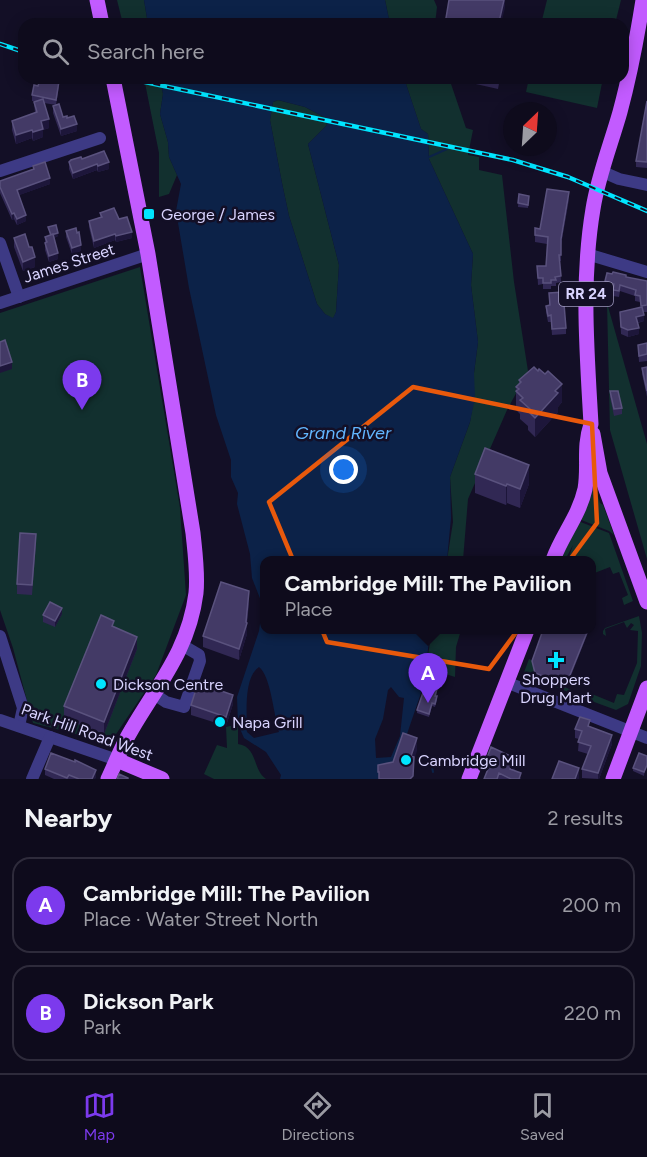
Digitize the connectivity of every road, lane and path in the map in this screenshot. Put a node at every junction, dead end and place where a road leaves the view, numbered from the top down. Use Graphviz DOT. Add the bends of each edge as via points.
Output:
graph roads {
  1 [pos="97,0"];
  2 [pos="643,0"];
  3 [pos="101,18"];
  4 [pos="629,75"];
  5 [pos="114,84"];
  6 [pos="627,84"];
  7 [pos="100,138"];
  8 [pos="0,171"];
  9 [pos="603,172"];
  10 [pos="647,185"];
  11 [pos="0,243"];
  12 [pos="148,254"];
  13 [pos="587,254"];
  14 [pos="647,272"];
  15 [pos="19,297"];
  16 [pos="0,303"];
  17 [pos="591,424"];
  18 [pos="555,556"];
  19 [pos="647,603"];
  20 [pos="524,634"];
  21 [pos="0,636"];
  22 [pos="182,645"];
  23 [pos="506,682"];
  24 [pos="647,688"];
  25 [pos="154,694"];
  26 [pos="0,720"];
  27 [pos="19,726"];
  28 [pos="631,732"];
  29 [pos="50,737"];
  30 [pos="647,738"];
  31 [pos="117,760"];
  32 [pos="32,779"];
  33 [pos="108,779"];
  34 [pos="162,779"];
  35 [pos="469,779"];
  36 [pos="613,779"];
  1 -- 3 [label="main road"];
  2 -- 4 [label="main road, RR 24"];
  5 -- 12 [label="main road"];
  6 -- 9 [label="main road, RR 24"];
  7 -- 8 [label="street"];
  9 -- 10 [label="street"];
  9 -- 13 [label="main road, RR 24" via="593,207"];
  11 -- 15 [label="street"];
  12 -- 15 [label="street, James Street"];
  12 -- 22 [label="main road" via="193,533 195,593"];
  13 -- 14 [label="street"];
  13 -- 17 [label="main road, RR 24"];
  15 -- 16 [label="street, James Street"];
  17 -- 18 [label="main road, RR 24" via="585,440 585,487 579,509"];
  17 -- 19 [label="main road, RR 24" via="600,473"];
  20 -- 23 [label="main road"];
  21 -- 27 [label="street" via="23,708"];
  22 -- 25 [label="main road"];
  22 -- 25 [label="street" via="199,655 200,661 184,707"];
  23 -- 28 [label="street"];
  23 -- 35 [label="main road"];
  24 -- 28 [label="main road"];
  25 -- 31 [label="main road"];
  26 -- 27 [label="street, Park Hill Road West"];
  27 -- 29 [label="street, Park Hill Road West"];
  28 -- 30 [label="street"];
  28 -- 36 [label="main road"];
  29 -- 31 [label="street, Park Hill Road West"];
  29 -- 32 [label="street"];
  31 -- 33 [label="main road"];
  31 -- 34 [label="main road, Park Hill Road West"];
}
